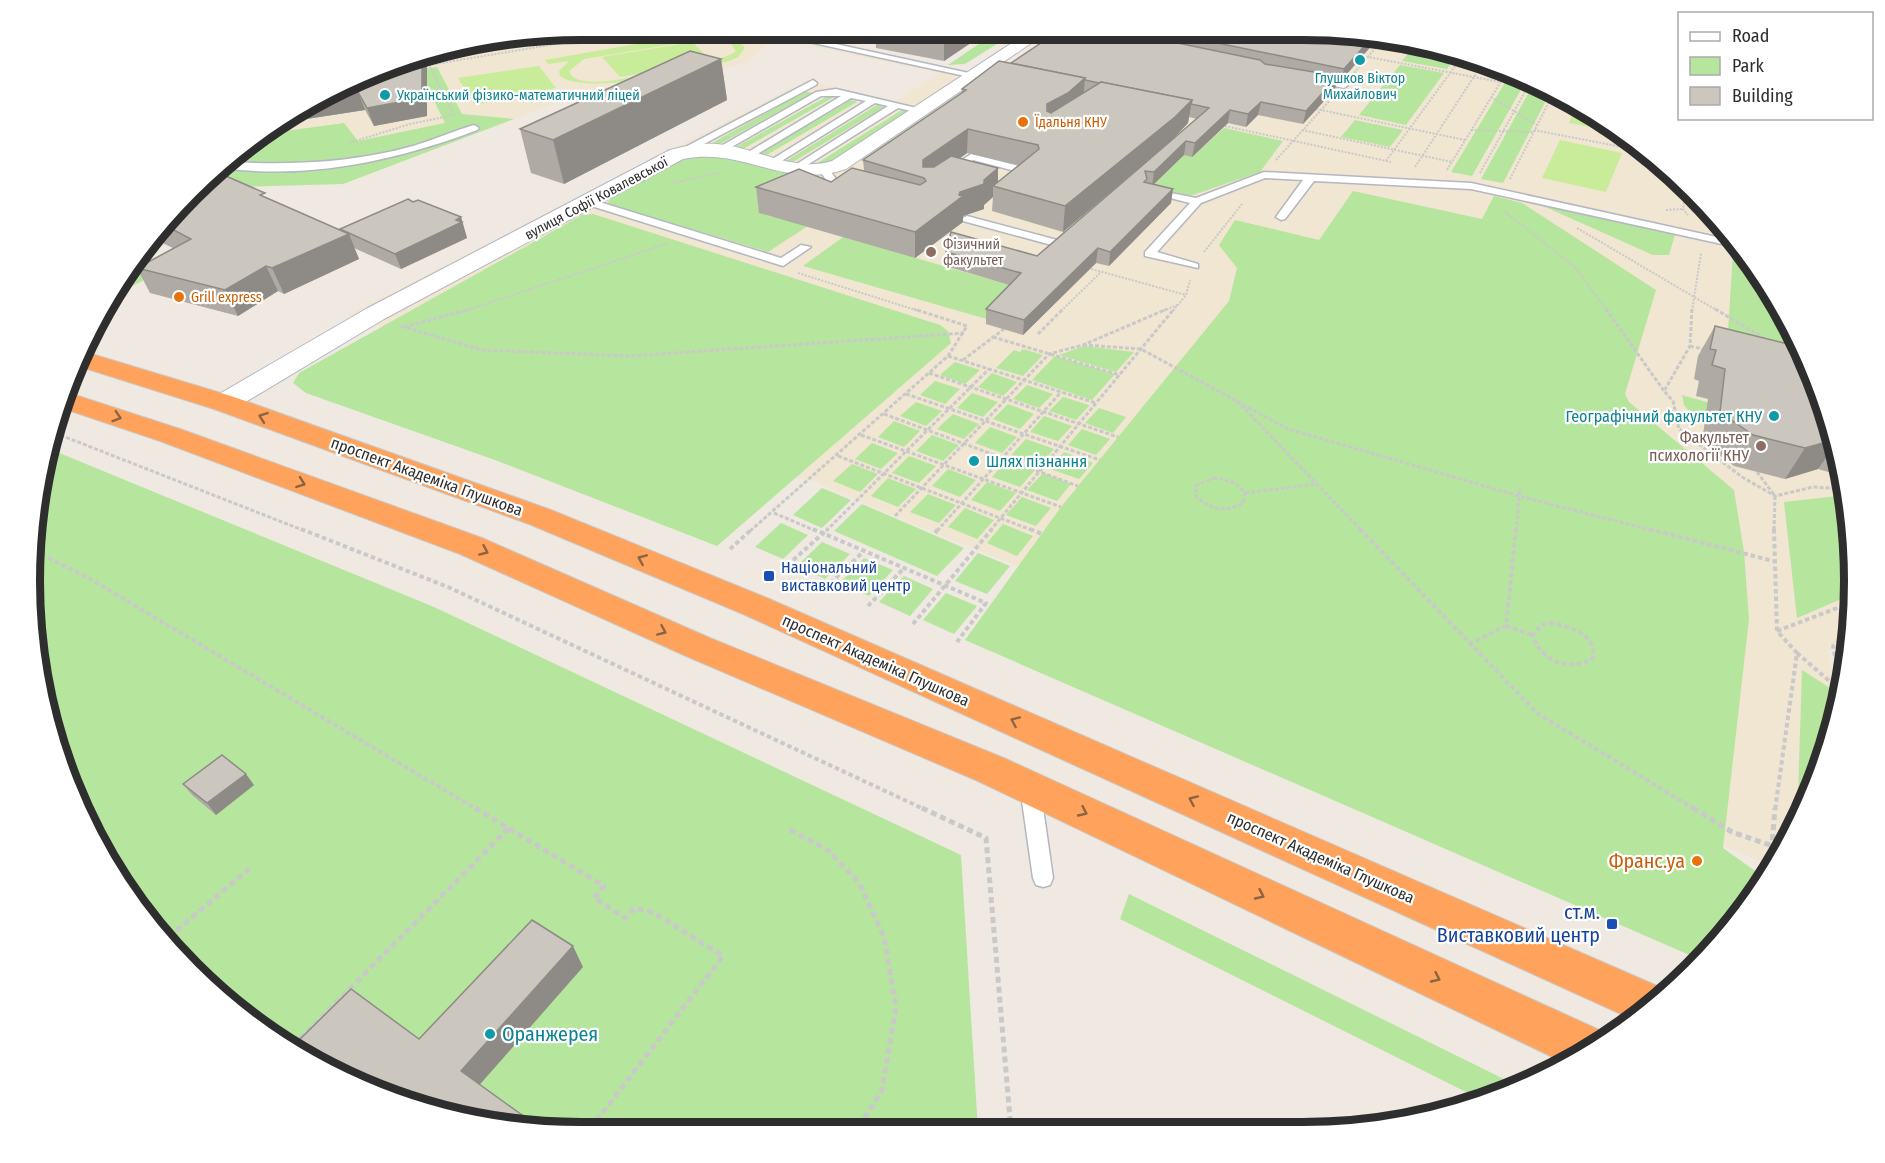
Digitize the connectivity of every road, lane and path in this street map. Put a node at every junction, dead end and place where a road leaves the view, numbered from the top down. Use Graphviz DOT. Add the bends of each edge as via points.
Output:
graph roads {
  1 [pos="580,40"];
  2 [pos="808,40"];
  3 [pos="1028,40"];
  4 [pos="1378,46"];
  5 [pos="1363,56"];
  6 [pos="1368,57"];
  7 [pos="1457,63"];
  8 [pos="1479,70"];
  9 [pos="1450,73"];
  10 [pos="981,75"];
  11 [pos="1300,76"];
  12 [pos="1474,77"];
  13 [pos="1502,79"];
  14 [pos="1500,82"];
  15 [pos="813,83"];
  16 [pos="1344,85"];
  17 [pos="1527,89"];
  18 [pos="849,95"];
  19 [pos="1491,97"];
  20 [pos="874,100"];
  21 [pos="1550,100"];
  22 [pos="896,105"];
  23 [pos="1316,109"];
  24 [pos="920,110"];
  25 [pos="1321,110"];
  26 [pos="1515,110"];
  27 [pos="454,115"];
  28 [pos="1537,125"];
  29 [pos="1225,126"];
  30 [pos="474,128"];
  31 [pos="1410,128"];
  32 [pos="1302,130"];
  33 [pos="1471,130"];
  34 [pos="1534,131"];
  35 [pos="1503,132"];
  36 [pos="1436,134"];
  37 [pos="1292,140"];
  38 [pos="1466,140"];
  39 [pos="1628,148"];
  40 [pos="719,150"];
  41 [pos="1395,150"];
  42 [pos="677,154"];
  43 [pos="1422,155"];
  44 [pos="745,157"];
  45 [pos="1386,161"];
  46 [pos="1452,162"];
  47 [pos="1632,162"];
  48 [pos="771,163"];
  49 [pos="1649,165"];
  50 [pos="236,166"];
  51 [pos="1414,168"];
  52 [pos="796,169"];
  53 [pos="825,171"];
  54 [pos="719,173"];
  55 [pos="1445,174"];
  56 [pos="1264,175"];
  57 [pos="1311,177"];
  58 [pos="939,181"];
  59 [pos="1473,183"];
  60 [pos="1017,185"];
  61 [pos="663,186"];
  62 [pos="1149,189"];
  63 [pos="867,191"];
  64 [pos="1503,193"];
  65 [pos="1685,198"];
  66 [pos="1197,201"];
  67 [pos="589,202"];
  68 [pos="1683,209"];
  69 [pos="987,210"];
  70 [pos="1281,217"];
  71 [pos="1574,226"];
  72 [pos="1076,229"];
  73 [pos="1704,237"];
  74 [pos="674,241"];
  75 [pos="1724,241"];
  76 [pos="805,247"];
  77 [pos="1194,266"];
  78 [pos="1088,268"];
  79 [pos="1101,272"];
  80 [pos="1146,277"];
  81 [pos="1140,283"];
  82 [pos="1693,296"];
  83 [pos="1178,305"];
  84 [pos="393,324"];
  85 [pos="967,326"];
  86 [pos="404,327"];
  87 [pos="1004,329"];
  88 [pos="964,333"];
  89 [pos="1038,334"];
  90 [pos="993,337"];
  91 [pos="1769,341"];
  92 [pos="1083,345"];
  93 [pos="1690,346"];
  94 [pos="1141,349"];
  95 [pos="1710,351"];
  96 [pos="1049,354"];
  97 [pos="948,356"];
  98 [pos="88,361"];
  99 [pos="963,361"];
  100 [pos="989,369"];
  101 [pos="928,373"];
  102 [pos="1120,375"];
  103 [pos="1025,381"];
  104 [pos="970,387"];
  105 [pos="1664,391"];
  106 [pos="1061,392"];
  107 [pos="906,394"];
  108 [pos="1006,399"];
  109 [pos="1234,399"];
  110 [pos="71,402"];
  111 [pos="224,403"];
  112 [pos="1096,404"];
  113 [pos="949,408"];
  114 [pos="1043,412"];
  115 [pos="884,414"];
  116 [pos="986,421"];
  117 [pos="1079,424"];
  118 [pos="927,430"];
  119 [pos="1024,434"];
  120 [pos="61,435"];
  121 [pos="861,435"];
  122 [pos="1118,437"];
  123 [pos="964,444"];
  124 [pos="1060,446"];
  125 [pos="906,451"];
  126 [pos="838,456"];
  127 [pos="1002,458"];
  128 [pos="1100,460"];
  129 [pos="944,465"];
  130 [pos="1039,471"];
  131 [pos="1757,472"];
  132 [pos="884,473"];
  133 [pos="983,479"];
  134 [pos="1316,484"];
  135 [pos="1078,486"];
  136 [pos="1520,487"];
  137 [pos="922,488"];
  138 [pos="1836,488"];
  139 [pos="1021,493"];
  140 [pos="1245,493"];
  141 [pos="1519,496"];
  142 [pos="1774,496"];
  143 [pos="961,503"];
  144 [pos="1061,507"];
  145 [pos="774,513"];
  146 [pos="895,516"];
  147 [pos="1000,518"];
  148 [pos="935,533"];
  149 [pos="823,534"];
  150 [pos="1042,534"];
  151 [pos="730,549"];
  152 [pos="863,552"];
  153 [pos="42,554"];
  154 [pos="1773,561"];
  155 [pos="903,569"];
  156 [pos="782,570"];
  157 [pos="943,586"];
  158 [pos="825,588"];
  159 [pos="868,606"];
  160 [pos="1843,606"];
  161 [pos="913,624"];
  162 [pos="1506,626"];
  163 [pos="1777,631"];
  164 [pos="1533,635"];
  165 [pos="1841,640"];
  166 [pos="957,642"];
  167 [pos="1469,644"];
  168 [pos="1797,652"];
  169 [pos="1837,668"];
  170 [pos="1834,685"];
  171 [pos="1030,787"];
  172 [pos="508,828"];
  173 [pos="790,830"];
  174 [pos="1770,844"];
  175 [pos="1770,855"];
  176 [pos="249,869"];
  177 [pos="1043,878"];
  178 [pos="172,934"];
  179 [pos="1644,1002"];
  180 [pos="297,1041"];
  181 [pos="1580,1046"];
  182 [pos="595,1123"];
  183 [pos="861,1123"];
  184 [pos="1010,1123"];
  1 -- 27 [label="path" via="429,65"];
  2 -- 10 [label="lane"];
  3 -- 10 [label="street"];
  4 -- 6 [label="path"];
  5 -- 6 [label="path"];
  6 -- 9 [label="path"];
  6 -- 16 [label="path"];
  7 -- 9 [label="path"];
  8 -- 12 [label="path"];
  9 -- 12 [label="path"];
  9 -- 31 [label="path"];
  10 -- 24 [label="street"];
  11 -- 16 [label="lane"];
  12 -- 14 [label="path"];
  12 -- 36 [label="path"];
  13 -- 14 [label="path"];
  14 -- 19 [label="path"];
  15 -- 42 [label="lane"];
  16 -- 25 [label="path"];
  17 -- 26 [label="path"];
  18 -- 20 [label="lane"];
  18 -- 40 [label="lane" via="819,94"];
  18 -- 44 [label="lane"];
  19 -- 26 [label="path"];
  19 -- 33 [label="path"];
  20 -- 22 [label="lane"];
  20 -- 48 [label="lane"];
  21 -- 28 [label="path"];
  22 -- 24 [label="lane"];
  22 -- 52 [label="lane"];
  23 -- 25 [label="path"];
  24 -- 53 [label="street"];
  25 -- 31 [label="path"];
  25 -- 32 [label="path"];
  26 -- 28 [label="path"];
  26 -- 35 [label="path"];
  28 -- 34 [label="path"];
  29 -- 37 [label="path"];
  30 -- 50 [label="lane" via="439,143 355,161 264,168"];
  31 -- 36 [label="path"];
  31 -- 41 [label="path"];
  32 -- 37 [label="path"];
  32 -- 41 [label="path"];
  33 -- 35 [label="path"];
  33 -- 38 [label="path"];
  34 -- 35 [label="path"];
  34 -- 39 [label="path"];
  34 -- 64 [label="path"];
  35 -- 59 [label="path"];
  36 -- 38 [label="path"];
  36 -- 43 [label="path"];
  37 -- 56 [label="path"];
  38 -- 46 [label="path"];
  40 -- 42 [label="street, вулиця Софії Ковалевської"];
  40 -- 44 [label="street, вулиця Софії Ковалевської"];
  41 -- 43 [label="path"];
  41 -- 45 [label="path"];
  42 -- 67 [label="street, вулиця Софії Ковалевської"];
  43 -- 46 [label="path"];
  43 -- 51 [label="path"];
  44 -- 48 [label="street, вулиця Софії Ковалевської"];
  46 -- 55 [label="path"];
  47 -- 49 [label="path"];
  48 -- 52 [label="street, вулиця Софії Ковалевської"];
  52 -- 53 [label="street, вулиця Софії Ковалевської"];
  53 -- 63 [label="lane" via="832,182"];
  54 -- 61 [label="path"];
  56 -- 57 [label="lane"];
  56 -- 66 [label="lane"];
  56 -- 77 [label="path"];
  57 -- 59 [label="lane"];
  57 -- 70 [label="lane"];
  58 -- 60 [label="lane" via="953,176 971,157 1031,172"];
  59 -- 64 [label="lane"];
  59 -- 105 [label="path" via="1576,268"];
  62 -- 66 [label="lane"];
  64 -- 73 [label="lane"];
  65 -- 68 [label="path"];
  66 -- 77 [label="lane" via="1149,254"];
  67 -- 76 [label="lane" via="783,262"];
  67 -- 111 [label="street, вулиця Софії Ковалевської" via="375,314"];
  69 -- 72 [label="lane" via="970,220 1059,244"];
  71 -- 82 [label="path"];
  73 -- 75 [label="lane"];
  73 -- 82 [label="path"];
  74 -- 86 [label="path" via="476,308"];
  78 -- 79 [label="path"];
  79 -- 81 [label="path"];
  79 -- 89 [label="path"];
  80 -- 81 [label="path"];
  81 -- 83 [label="path" via="1186,295"];
  82 -- 91 [label="path"];
  82 -- 93 [label="path"];
  83 -- 92 [label="path"];
  83 -- 94 [label="path"];
  84 -- 86 [label="path"];
  85 -- 88 [label="path"];
  86 -- 88 [label="path" via="482,350 631,356"];
  87 -- 90 [label="path"];
  88 -- 97 [label="path"];
  90 -- 96 [label="path"];
  90 -- 99 [label="path"];
  92 -- 94 [label="path"];
  92 -- 96 [label="path"];
  93 -- 95 [label="path"];
  93 -- 105 [label="path"];
  94 -- 102 [label="path"];
  94 -- 109 [label="path"];
  96 -- 102 [label="path"];
  96 -- 103 [label="path"];
  97 -- 99 [label="path"];
  97 -- 101 [label="path"];
  98 -- 111 [label="highway, проспект Академіка Глушкова"];
  99 -- 100 [label="path"];
  100 -- 103 [label="path"];
  100 -- 104 [label="path"];
  101 -- 104 [label="path"];
  101 -- 107 [label="path"];
  102 -- 112 [label="path"];
  103 -- 106 [label="path"];
  103 -- 108 [label="path"];
  104 -- 108 [label="path"];
  104 -- 113 [label="path"];
  105 -- 142 [label="path" via="1673,401 1679,429"];
  106 -- 112 [label="path"];
  106 -- 114 [label="path"];
  107 -- 113 [label="path"];
  107 -- 115 [label="path"];
  108 -- 114 [label="path"];
  108 -- 116 [label="path"];
  109 -- 134 [label="path"];
  109 -- 141 [label="path" via="1288,429"];
  110 -- 171 [label="highway, one-way" via="471,546"];
  179 -- 111 [label="highway, проспект Академіка Глушкова, one-way" via="755,606 540,517"];
  112 -- 117 [label="path"];
  113 -- 116 [label="path"];
  113 -- 118 [label="path"];
  114 -- 117 [label="path"];
  114 -- 119 [label="path"];
  115 -- 118 [label="path"];
  115 -- 121 [label="path"];
  116 -- 119 [label="path"];
  116 -- 123 [label="path"];
  117 -- 122 [label="path"];
  117 -- 124 [label="path"];
  118 -- 123 [label="path"];
  118 -- 125 [label="path"];
  119 -- 124 [label="path"];
  119 -- 127 [label="path"];
  120 -- 184 [label="path" via="448,587 986,838"];
  121 -- 125 [label="path"];
  121 -- 126 [label="path"];
  123 -- 127 [label="path"];
  123 -- 129 [label="path"];
  124 -- 128 [label="path"];
  124 -- 130 [label="path"];
  125 -- 129 [label="path"];
  125 -- 132 [label="path"];
  126 -- 132 [label="path"];
  126 -- 145 [label="path"];
  127 -- 130 [label="path"];
  127 -- 133 [label="path"];
  129 -- 133 [label="path"];
  129 -- 137 [label="path"];
  130 -- 135 [label="path"];
  130 -- 139 [label="path"];
  131 -- 142 [label="path"];
  132 -- 137 [label="path"];
  132 -- 149 [label="path"];
  133 -- 139 [label="path"];
  133 -- 143 [label="path"];
  134 -- 140 [label="path"];
  134 -- 167 [label="path"];
  136 -- 141 [label="path"];
  137 -- 143 [label="path"];
  137 -- 146 [label="path"];
  138 -- 142 [label="path" via="1814,487"];
  139 -- 144 [label="path"];
  139 -- 147 [label="path"];
  140 -- 140 [label="path" via="1243,503 1222,510 1206,505 1195,491 1200,482 1220,478 1236,483"];
  141 -- 154 [label="path"];
  141 -- 162 [label="path"];
  142 -- 154 [label="path"];
  143 -- 147 [label="path"];
  143 -- 148 [label="path"];
  145 -- 149 [label="path"];
  145 -- 151 [label="path"];
  147 -- 150 [label="path"];
  147 -- 157 [label="path"];
  149 -- 152 [label="path"];
  149 -- 156 [label="path"];
  152 -- 155 [label="path"];
  152 -- 158 [label="path"];
  153 -- 172 [label="path" via="92,580"];
  154 -- 163 [label="path"];
  155 -- 157 [label="path"];
  155 -- 159 [label="path"];
  157 -- 161 [label="path"];
  157 -- 166 [label="path" via="986,603"];
  160 -- 163 [label="path"];
  162 -- 164 [label="path"];
  162 -- 167 [label="path"];
  163 -- 168 [label="path"];
  164 -- 164 [label="path" via="1541,625 1550,623 1570,627 1587,638 1593,658 1581,665 1552,660 1537,648"];
  165 -- 169 [label="path" via="1833,646"];
  167 -- 174 [label="path" via="1537,713 1732,832"];
  168 -- 170 [label="path"];
  168 -- 174 [label="path"];
  171 -- 177 [label="lane"];
  171 -- 181 [label="highway, one-way"];
  172 -- 180 [label="path"];
  172 -- 182 [label="path" via="604,886 594,898 607,908 625,918 635,908 654,913 723,956"];
  173 -- 183 [label="path" via="828,850 859,883 884,937 896,1007 882,1090"];
  174 -- 175 [label="path"];
  176 -- 178 [label="path"];
}
